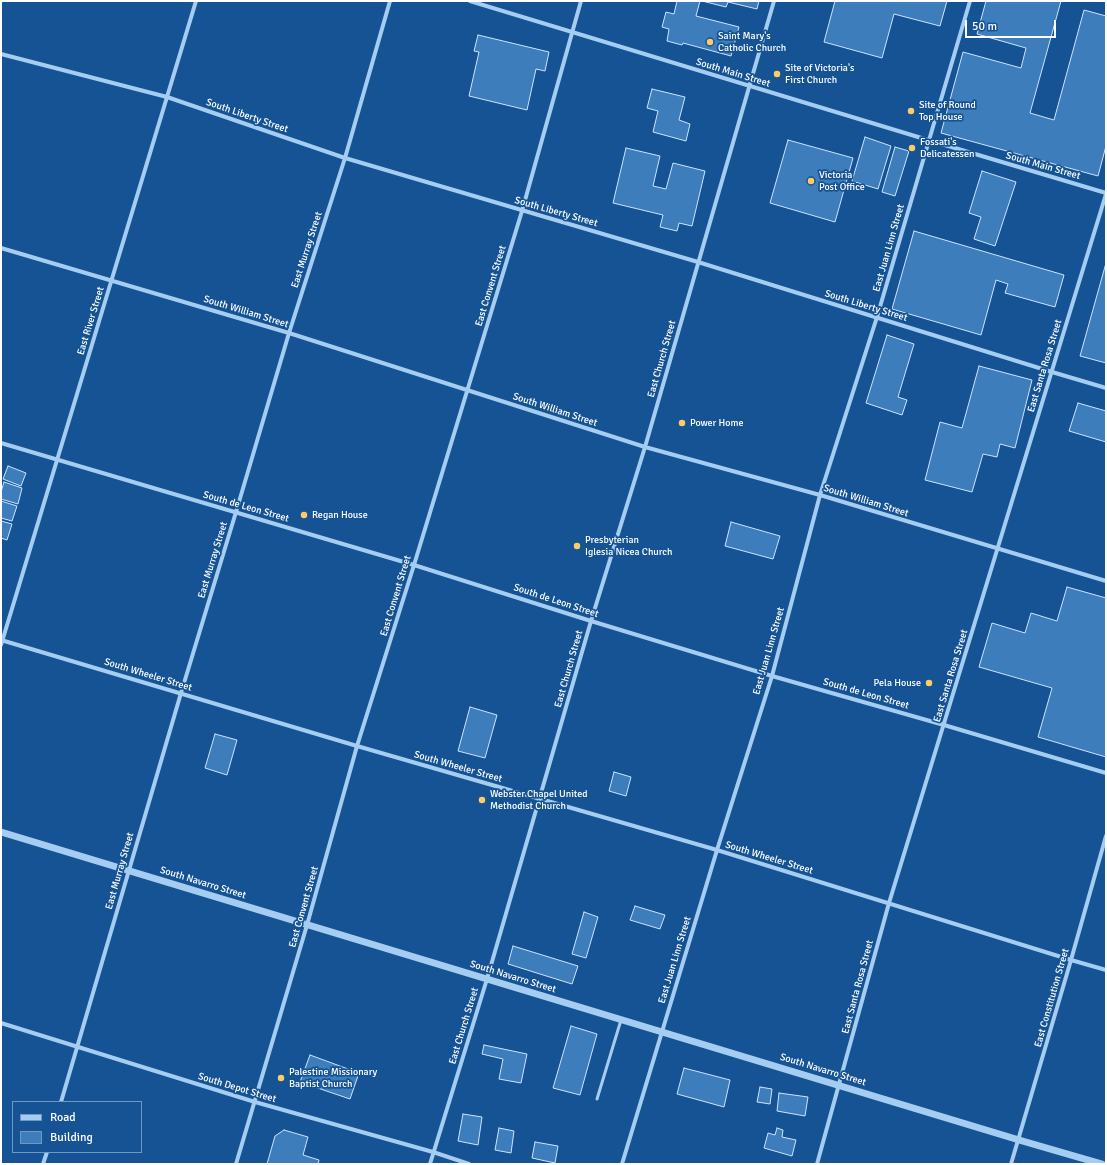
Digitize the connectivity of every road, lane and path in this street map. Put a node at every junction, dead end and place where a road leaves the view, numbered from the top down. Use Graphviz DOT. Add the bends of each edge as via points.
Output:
graph roads {
  1 [pos="196,1"];
  2 [pos="390,1"];
  3 [pos="470,1"];
  4 [pos="581,1"];
  5 [pos="774,1"];
  6 [pos="970,1"];
  7 [pos="572,33"];
  8 [pos="1,54"];
  9 [pos="750,86"];
  10 [pos="167,97"];
  11 [pos="928,140"];
  12 [pos="345,158"];
  13 [pos="1106,194"];
  14 [pos="522,211"];
  15 [pos="1,248"];
  16 [pos="698,262"];
  17 [pos="112,281"];
  18 [pos="877,317"];
  19 [pos="289,333"];
  20 [pos="1052,372"];
  21 [pos="1106,388"];
  22 [pos="467,390"];
  23 [pos="1,443"];
  24 [pos="645,447"];
  25 [pos="57,459"];
  26 [pos="820,495"];
  27 [pos="236,512"];
  28 [pos="998,549"];
  29 [pos="414,565"];
  30 [pos="1106,580"];
  31 [pos="591,621"];
  32 [pos="2,640"];
  33 [pos="1,645"];
  34 [pos="772,676"];
  35 [pos="180,693"];
  36 [pos="944,725"];
  37 [pos="357,746"];
  38 [pos="1106,773"];
  39 [pos="540,799"];
  40 [pos="1,832"];
  41 [pos="1106,836"];
  42 [pos="717,850"];
  43 [pos="128,871"];
  44 [pos="889,903"];
  45 [pos="307,925"];
  46 [pos="1071,960"];
  47 [pos="1106,970"];
  48 [pos="487,979"];
  49 [pos="621,1020"];
  50 [pos="1,1023"];
  51 [pos="662,1032"];
  52 [pos="77,1046"];
  53 [pos="839,1086"];
  54 [pos="597,1099"];
  55 [pos="61,1101"];
  56 [pos="255,1102"];
  57 [pos="1019,1140"];
  58 [pos="433,1152"];
  59 [pos="47,1153"];
  60 [pos="44,1164"];
  61 [pos="236,1164"];
  62 [pos="430,1164"];
  63 [pos="469,1164"];
  64 [pos="622,1164"];
  65 [pos="817,1164"];
  66 [pos="1011,1164"];
  67 [pos="1102,1164"];
  1 -- 10 [label="street, East River Street"];
  2 -- 12 [label="street, East Murray Street"];
  3 -- 7 [label="street, South Main Street"];
  4 -- 7 [label="street, East Convent Street"];
  5 -- 9 [label="street, East Church Street"];
  6 -- 11 [label="street, East Juan Linn Street"];
  7 -- 9 [label="street, South Main Street"];
  7 -- 14 [label="street, East Convent Street"];
  8 -- 10 [label="street, South Liberty Street"];
  9 -- 11 [label="street, South Main Street"];
  9 -- 16 [label="street, East Church Street"];
  10 -- 12 [label="street, South Liberty Street"];
  10 -- 17 [label="street, East River Street"];
  11 -- 13 [label="street, South Main Street"];
  11 -- 18 [label="street, East Juan Linn Street"];
  12 -- 14 [label="street, South Liberty Street"];
  12 -- 19 [label="street, East Murray Street"];
  13 -- 20 [label="street, East Santa Rosa Street"];
  14 -- 16 [label="street, South Liberty Street"];
  14 -- 22 [label="street, East Convent Street"];
  15 -- 17 [label="street, South William Street"];
  16 -- 18 [label="street, South Liberty Street"];
  16 -- 24 [label="street, East Church Street"];
  17 -- 19 [label="street, South William Street"];
  17 -- 25 [label="street, East River Street"];
  18 -- 20 [label="street, South Liberty Street"];
  18 -- 26 [label="street, East Juan Linn Street"];
  19 -- 22 [label="street, South William Street"];
  19 -- 27 [label="street, East Murray Street"];
  20 -- 21 [label="street, South Liberty Street"];
  20 -- 28 [label="street, East Santa Rosa Street"];
  22 -- 24 [label="street, South William Street"];
  22 -- 29 [label="street, East Convent Street"];
  23 -- 25 [label="street, South de Leon Street"];
  24 -- 26 [label="street, South William Street"];
  24 -- 31 [label="street, East Church Street"];
  25 -- 27 [label="street, South de Leon Street"];
  25 -- 32 [label="street, East River Street"];
  26 -- 28 [label="street, South William Street"];
  26 -- 34 [label="street, East Juan Linn Street"];
  27 -- 29 [label="street, South de Leon Street"];
  27 -- 35 [label="street, East Murray Street"];
  28 -- 30 [label="street, South William Street"];
  28 -- 36 [label="street, East Santa Rosa Street"];
  29 -- 31 [label="street, South de Leon Street"];
  29 -- 37 [label="street, East Convent Street"];
  31 -- 34 [label="street, South de Leon Street"];
  31 -- 39 [label="street, East Church Street"];
  32 -- 33 [label="street, East River Street"];
  32 -- 35 [label="street, South Wheeler Street"];
  34 -- 36 [label="street, South de Leon Street"];
  34 -- 42 [label="street, East Juan Linn Street"];
  35 -- 37 [label="street, South Wheeler Street"];
  35 -- 43 [label="street, East Murray Street"];
  36 -- 38 [label="street, South de Leon Street"];
  36 -- 44 [label="street, East Santa Rosa Street"];
  37 -- 39 [label="street, South Wheeler Street"];
  37 -- 45 [label="street, East Convent Street"];
  39 -- 42 [label="street, South Wheeler Street"];
  39 -- 48 [label="street, East Church Street"];
  40 -- 43 [label="street, South Navarro Street"];
  41 -- 46 [label="street, East Constitution Street"];
  42 -- 44 [label="street, South Wheeler Street"];
  42 -- 51 [label="street, East Juan Linn Street"];
  43 -- 45 [label="street, South Navarro Street"];
  43 -- 52 [label="street, East Murray Street"];
  44 -- 46 [label="street, South Wheeler Street"];
  44 -- 53 [label="street, East Santa Rosa Street"];
  45 -- 48 [label="street, South Navarro Street"];
  45 -- 56 [label="street, East Convent Street"];
  46 -- 47 [label="street, South Wheeler Street"];
  46 -- 57 [label="street, East Constitution Street"];
  48 -- 49 [label="street, South Navarro Street"];
  48 -- 58 [label="street, East Church Street"];
  49 -- 51 [label="street, South Navarro Street"];
  49 -- 54 [label="lane"];
  50 -- 52 [label="street, South Depot Street"];
  51 -- 53 [label="street, South Navarro Street"];
  51 -- 64 [label="street, East Juan Linn Street"];
  52 -- 55 [label="street, East Murray Street"];
  52 -- 56 [label="street, South Depot Street"];
  53 -- 57 [label="street, South Navarro Street"];
  53 -- 65 [label="street, East Santa Rosa Street"];
  56 -- 58 [label="street, South Depot Street"];
  56 -- 61 [label="street, East Convent Street"];
  57 -- 66 [label="street, East Constitution Street"];
  57 -- 67 [label="street, South Navarro Street"];
  58 -- 62 [label="street, East Church Street"];
  58 -- 63 [label="street, South Depot Street"];
  59 -- 60 [label="street"];
}
